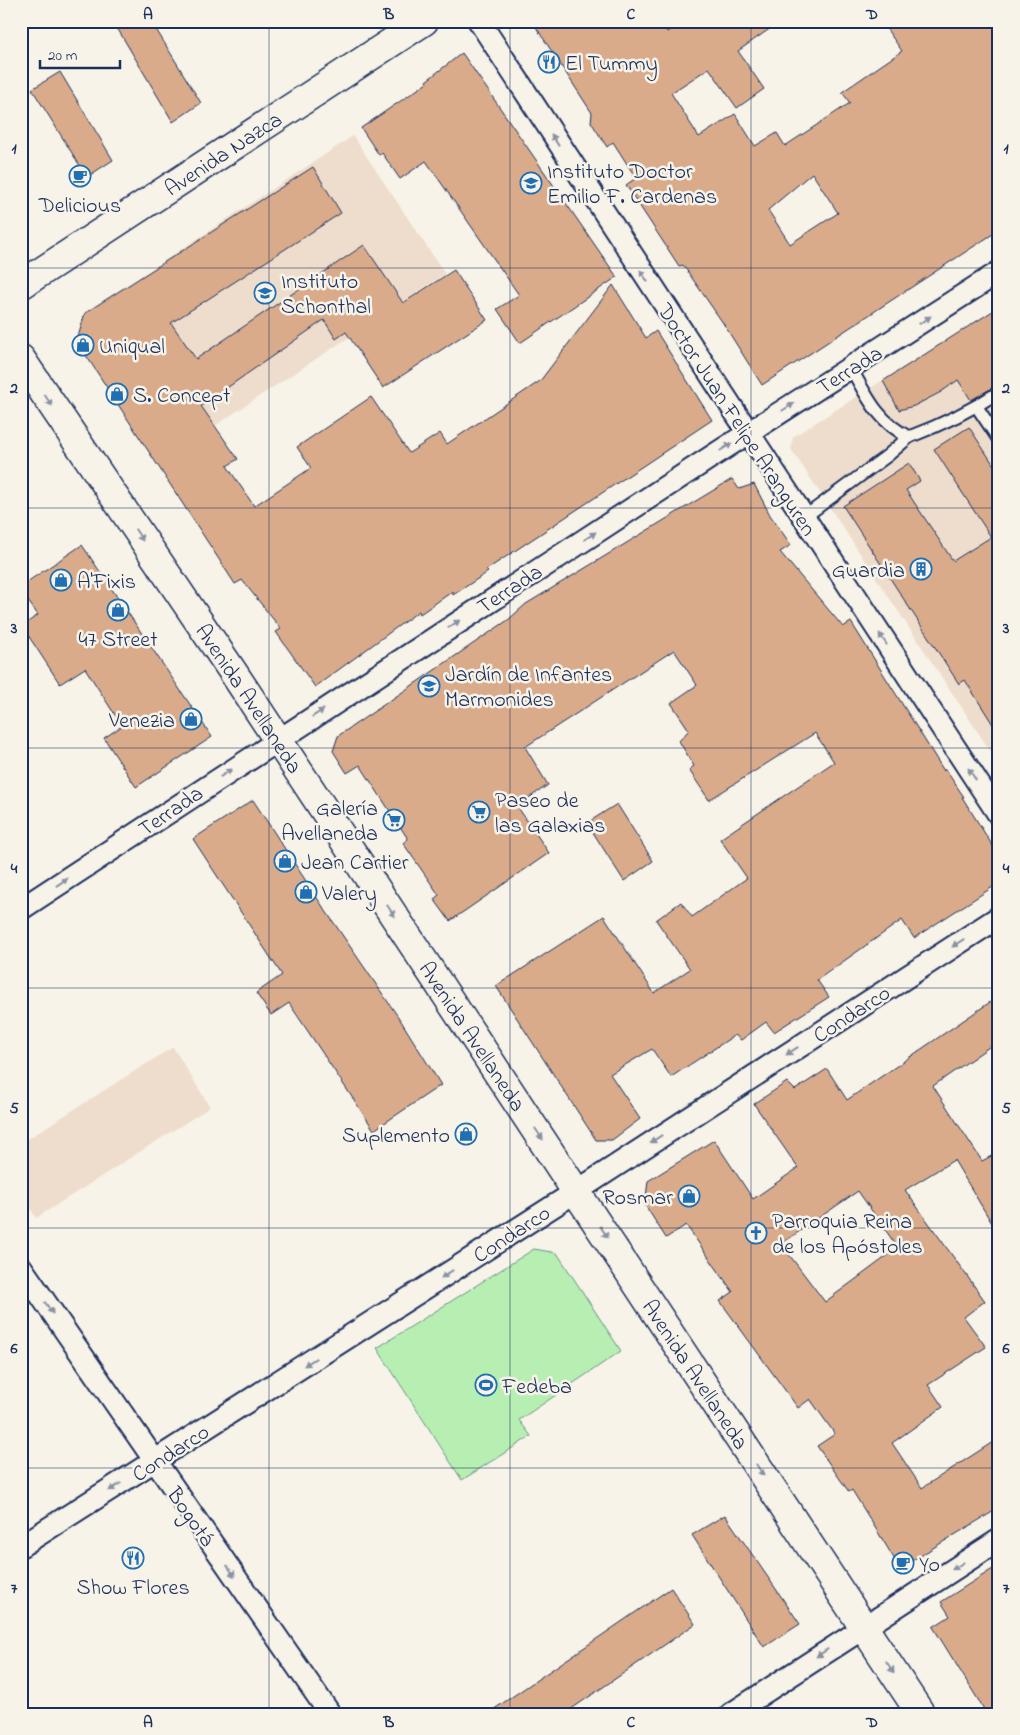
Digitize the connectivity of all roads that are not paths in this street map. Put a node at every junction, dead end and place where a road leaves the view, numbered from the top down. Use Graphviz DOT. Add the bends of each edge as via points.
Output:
graph roads {
  1 [pos="424,21"];
  2 [pos="479,21"];
  3 [pos="999,272"];
  4 [pos="21,285"];
  5 [pos="21,359"];
  6 [pos="851,368"];
  7 [pos="999,392"];
  8 [pos="977,407"];
  9 [pos="747,434"];
  10 [pos="909,437"];
  11 [pos="999,440"];
  12 [pos="803,518"];
  13 [pos="277,740"];
  14 [pos="999,815"];
  15 [pos="21,909"];
  16 [pos="999,917"];
  17 [pos="577,1191"];
  18 [pos="21,1267"];
  19 [pos="154,1462"];
  20 [pos="999,1540"];
  21 [pos="21,1546"];
  22 [pos="863,1626"];
  23 [pos="330,1714"];
  24 [pos="731,1714"];
  25 [pos="921,1714"];
  1 -- 4 [label="main road, Avenida Nazca"];
  9 -- 2 [label="street, Doctor Juan Felipe Aranguren, one-way"];
  6 -- 3 [label="street, Terrada, one-way"];
  5 -- 13 [label="main road, Avenida Avellaneda, one-way"];
  9 -- 6 [label="street, Terrada, one-way"];
  6 -- 10 [label="lane" via="866,396 886,422 892,429"];
  7 -- 8 [label="lane"];
  8 -- 10 [label="lane"];
  8 -- 11 [label="lane"];
  9 -- 12 [label="street, Doctor Juan Felipe Aranguren"];
  13 -- 9 [label="street, Terrada, one-way"];
  10 -- 12 [label="lane"];
  14 -- 12 [label="street, Doctor Juan Felipe Aranguren, one-way"];
  15 -- 13 [label="street, Terrada, one-way"];
  13 -- 17 [label="main road, Avenida Avellaneda, one-way"];
  16 -- 17 [label="street, Condarco, one-way"];
  17 -- 19 [label="street, Condarco, one-way"];
  17 -- 22 [label="main road, Avenida Avellaneda, one-way"];
  18 -- 19 [label="street, Bogotá, one-way"];
  19 -- 21 [label="street, Condarco, one-way"];
  19 -- 23 [label="street, Bogotá, one-way"];
  20 -- 22 [label="street, one-way"];
  22 -- 24 [label="street, one-way"];
  22 -- 25 [label="main road, Avenida Avellaneda, one-way"];
}
